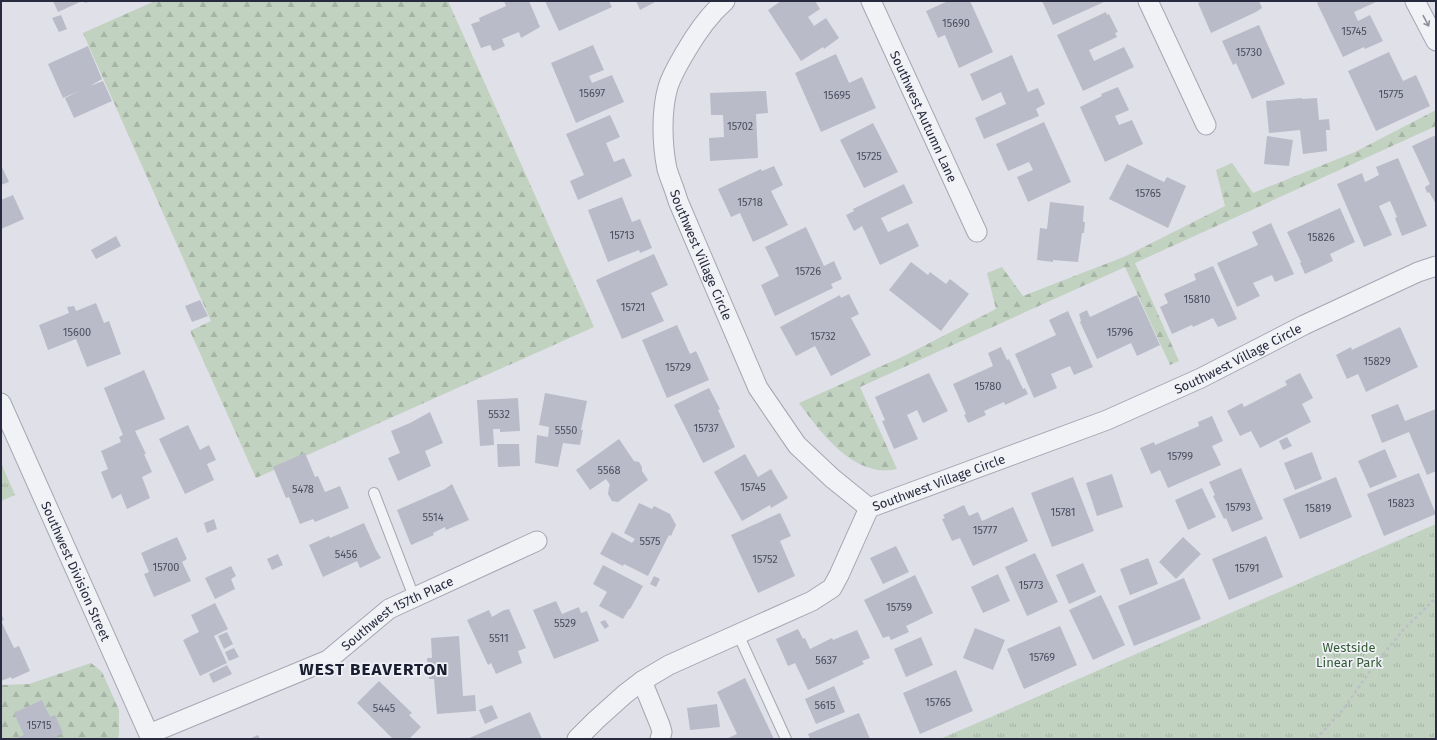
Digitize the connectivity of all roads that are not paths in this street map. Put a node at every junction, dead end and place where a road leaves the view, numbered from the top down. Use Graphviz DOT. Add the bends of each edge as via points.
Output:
graph roads {
  1 [pos="725,1"];
  2 [pos="871,1"];
  3 [pos="1148,1"];
  4 [pos="1415,1"];
  5 [pos="1436,41"];
  6 [pos="1206,126"];
  7 [pos="977,232"];
  8 [pos="1436,266"];
  9 [pos="1,403"];
  10 [pos="374,493"];
  11 [pos="868,508"];
  12 [pos="537,541"];
  13 [pos="414,598"];
  14 [pos="738,634"];
  15 [pos="642,681"];
  16 [pos="150,736"];
  17 [pos="580,739"];
  18 [pos="660,739"];
  19 [pos="786,739"];
  1 -- 11 [label="street, Southwest Village Circle" via="696,33 668,88 663,136 668,170 678,201 758,388 797,445"];
  2 -- 7 [label="street, Southwest Autumn Lane"];
  3 -- 6 [label="street"];
  4 -- 5 [label="street, one-way"];
  8 -- 11 [label="street, Southwest Village Circle" via="1304,325 1202,378 1107,420"];
  9 -- 16 [label="street, Southwest Division Street"];
  10 -- 13 [label="lane"];
  11 -- 14 [label="street" via="832,588 812,601"];
  12 -- 13 [label="street, Southwest 157th Place"];
  13 -- 16 [label="street, Southwest 157th Place" via="389,609 328,660"];
  14 -- 15 [label="street" via="668,665"];
  14 -- 19 [label="lane"];
  15 -- 17 [label="street" via="612,706"];
  15 -- 18 [label="street" via="660,725"];
}
